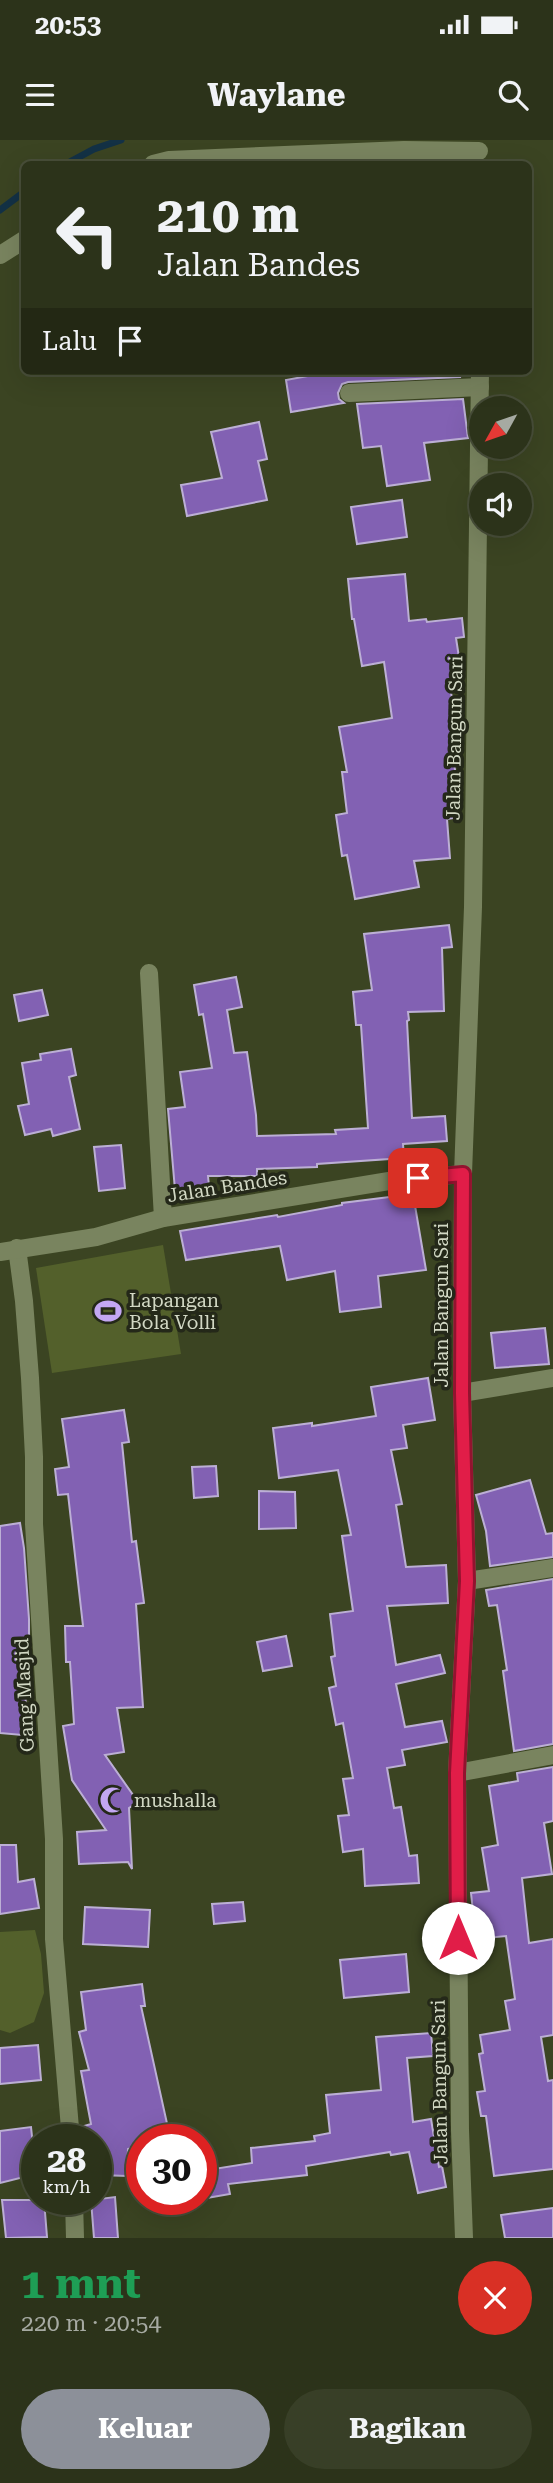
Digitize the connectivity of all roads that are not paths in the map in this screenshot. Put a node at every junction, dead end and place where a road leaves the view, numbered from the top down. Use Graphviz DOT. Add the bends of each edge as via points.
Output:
graph roads {
  1 [pos="480,152"];
  2 [pos="165,161"];
  3 [pos="21,242"];
  4 [pos="0,255"];
  5 [pos="480,379"];
  6 [pos="349,393"];
  7 [pos="149,973"];
  8 [pos="463,1174"];
  9 [pos="163,1218"];
  10 [pos="9,1250"];
  11 [pos="553,1377"];
  12 [pos="462,1393"];
  13 [pos="553,1568"];
  14 [pos="467,1581"];
  15 [pos="553,1755"];
  16 [pos="457,1773"];
  17 [pos="70,2124"];
  18 [pos="74,2215"];
  19 [pos="75,2238"];
  20 [pos="464,2238"];
  1 -- 2 [label="street" via="404,150"];
  3 -- 4 [label="street"];
  5 -- 6 [label="street"];
  5 -- 8 [label="street, Jalan Bangun Sari" via="473,907"];
  7 -- 9 [label="street"];
  8 -- 9 [label="street, Jalan Bandes" via="395,1180"];
  8 -- 12 [label="street, Jalan Bangun Sari"];
  9 -- 10 [label="street, Jalan Bandes" via="96,1237"];
  10 -- 17 [label="street, Gang Masjid" via="24,1301 54,1839 54,1939"];
  11 -- 12 [label="street"];
  12 -- 14 [label="street, Jalan Bangun Sari"];
  13 -- 14 [label="street"];
  14 -- 16 [label="street, Jalan Bangun Sari"];
  15 -- 16 [label="street"];
  16 -- 20 [label="street, Jalan Bangun Sari"];
  18 -- 19 [label="street"];
}
